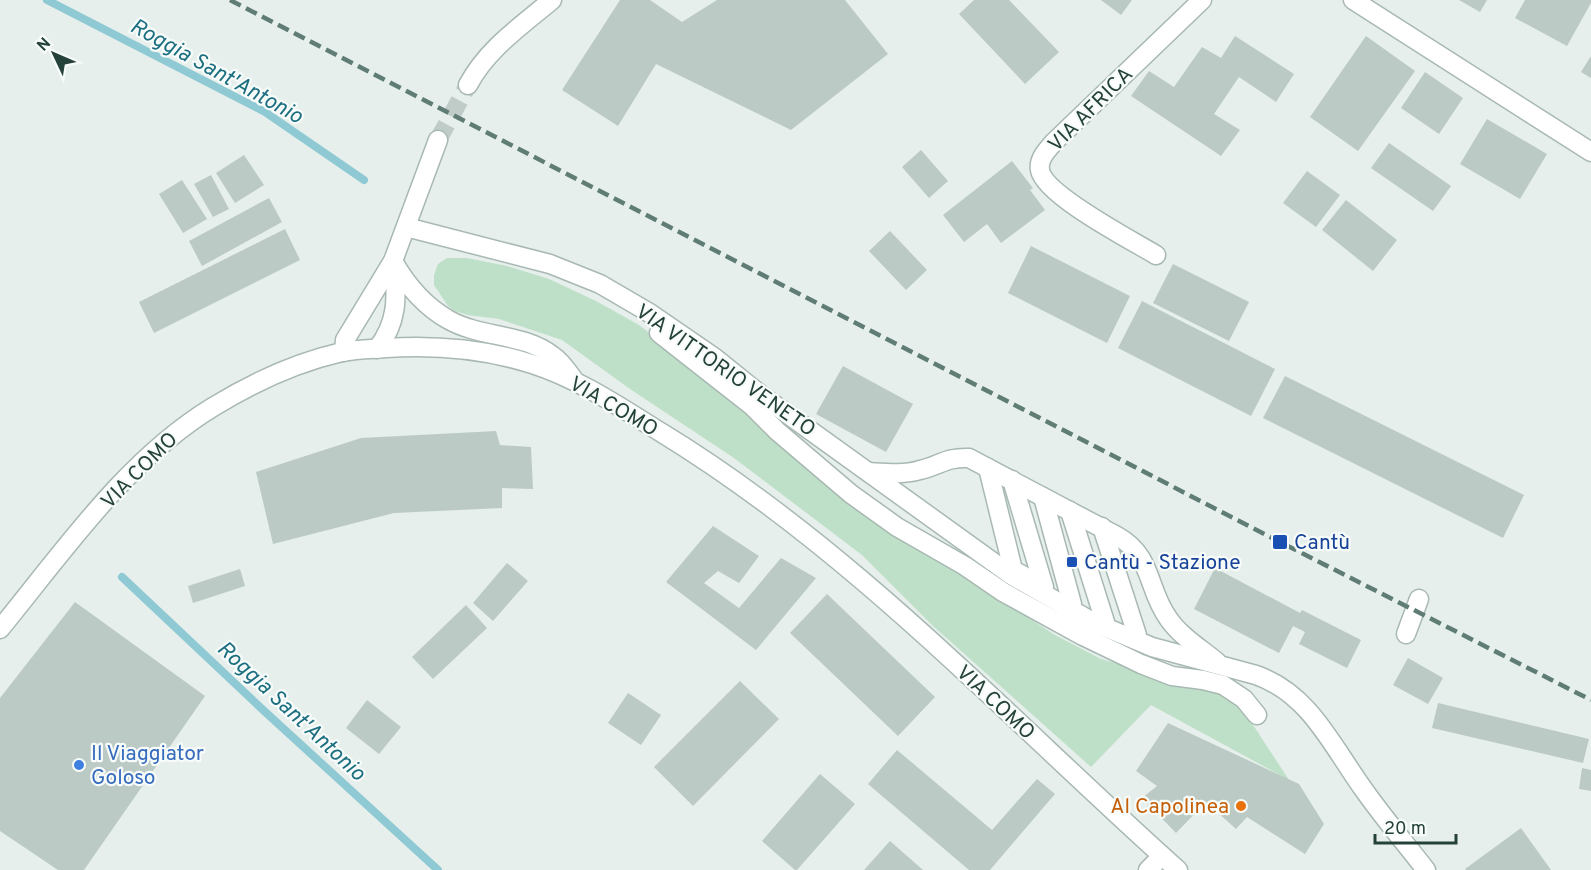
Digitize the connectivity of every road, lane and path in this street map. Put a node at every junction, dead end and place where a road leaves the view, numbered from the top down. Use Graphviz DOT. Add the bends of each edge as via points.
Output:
graph roads {
  1 [pos="552,0"];
  2 [pos="1202,0"];
  3 [pos="1353,0"];
  4 [pos="468,86"];
  5 [pos="438,140"];
  6 [pos="1591,152"];
  7 [pos="403,233"];
  8 [pos="1156,255"];
  9 [pos="393,261"];
  10 [pos="377,349"];
  11 [pos="344,352"];
  12 [pos="575,382"];
  13 [pos="988,468"];
  14 [pos="869,471"];
  15 [pos="1012,480"];
  16 [pos="1043,497"];
  17 [pos="1070,511"];
  18 [pos="1102,527"];
  19 [pos="1044,587"];
  20 [pos="1419,599"];
  21 [pos="1072,604"];
  22 [pos="1106,622"];
  23 [pos="0,629"];
  24 [pos="1406,634"];
  25 [pos="1137,635"];
  26 [pos="1221,666"];
  27 [pos="1257,715"];
  28 [pos="1162,856"];
  29 [pos="1148,870"];
  30 [pos="1178,870"];
  31 [pos="1426,870"];
  1 -- 4 [label="street" via="494,48 478,66"];
  2 -- 8 [label="street, VIA AFRICA" via="1040,160 1044,181 1063,198"];
  3 -- 6 [label="street"];
  5 -- 7 [label="street"];
  7 -- 9 [label="street"];
  7 -- 14 [label="street, VIA VITTORIO VENETO" via="550,264 600,284 716,357 761,395"];
  7 -- 27 [label="street" via="460,253 506,261 569,281 610,302 708,371 851,494 897,527 1083,636 1172,676 1223,685 1244,699"];
  9 -- 10 [label="street" via="394,316"];
  9 -- 11 [label="street" via="345,340"];
  9 -- 12 [label="street" via="411,290 451,321 539,347 562,364"];
  10 -- 11 [label="street, VIA COMO"];
  10 -- 12 [label="street, VIA COMO" via="483,352 532,364"];
  11 -- 23 [label="street, VIA COMO" via="251,387 182,428 120,486"];
  12 -- 28 [label="street, VIA COMO" via="729,475 851,569"];
  13 -- 14 [label="street, VIA VITTORIO VENETO" via="969,458 954,457 917,471"];
  13 -- 15 [label="street, VIA VITTORIO VENETO"];
  13 -- 19 [label="street" via="1013,570"];
  14 -- 26 [label="street, VIA VITTORIO VENETO" via="1011,575 1093,622 1152,646"];
  15 -- 16 [label="street, VIA VITTORIO VENETO"];
  15 -- 19 [label="street"];
  16 -- 17 [label="street, VIA VITTORIO VENETO"];
  16 -- 21 [label="street"];
  17 -- 18 [label="street, VIA VITTORIO VENETO"];
  17 -- 22 [label="street"];
  18 -- 25 [label="street"];
  18 -- 26 [label="street, VIA VITTORIO VENETO" via="1136,550 1166,616"];
  19 -- 21 [label="street"];
  20 -- 24 [label="street"];
  21 -- 22 [label="street"];
  22 -- 25 [label="street"];
  25 -- 26 [label="street"];
  26 -- 31 [label="street, VIA VITTORIO VENETO" via="1267,679 1291,693 1338,748 1363,789"];
  28 -- 29 [label="street"];
  28 -- 30 [label="street, VIA COMO"];
}
